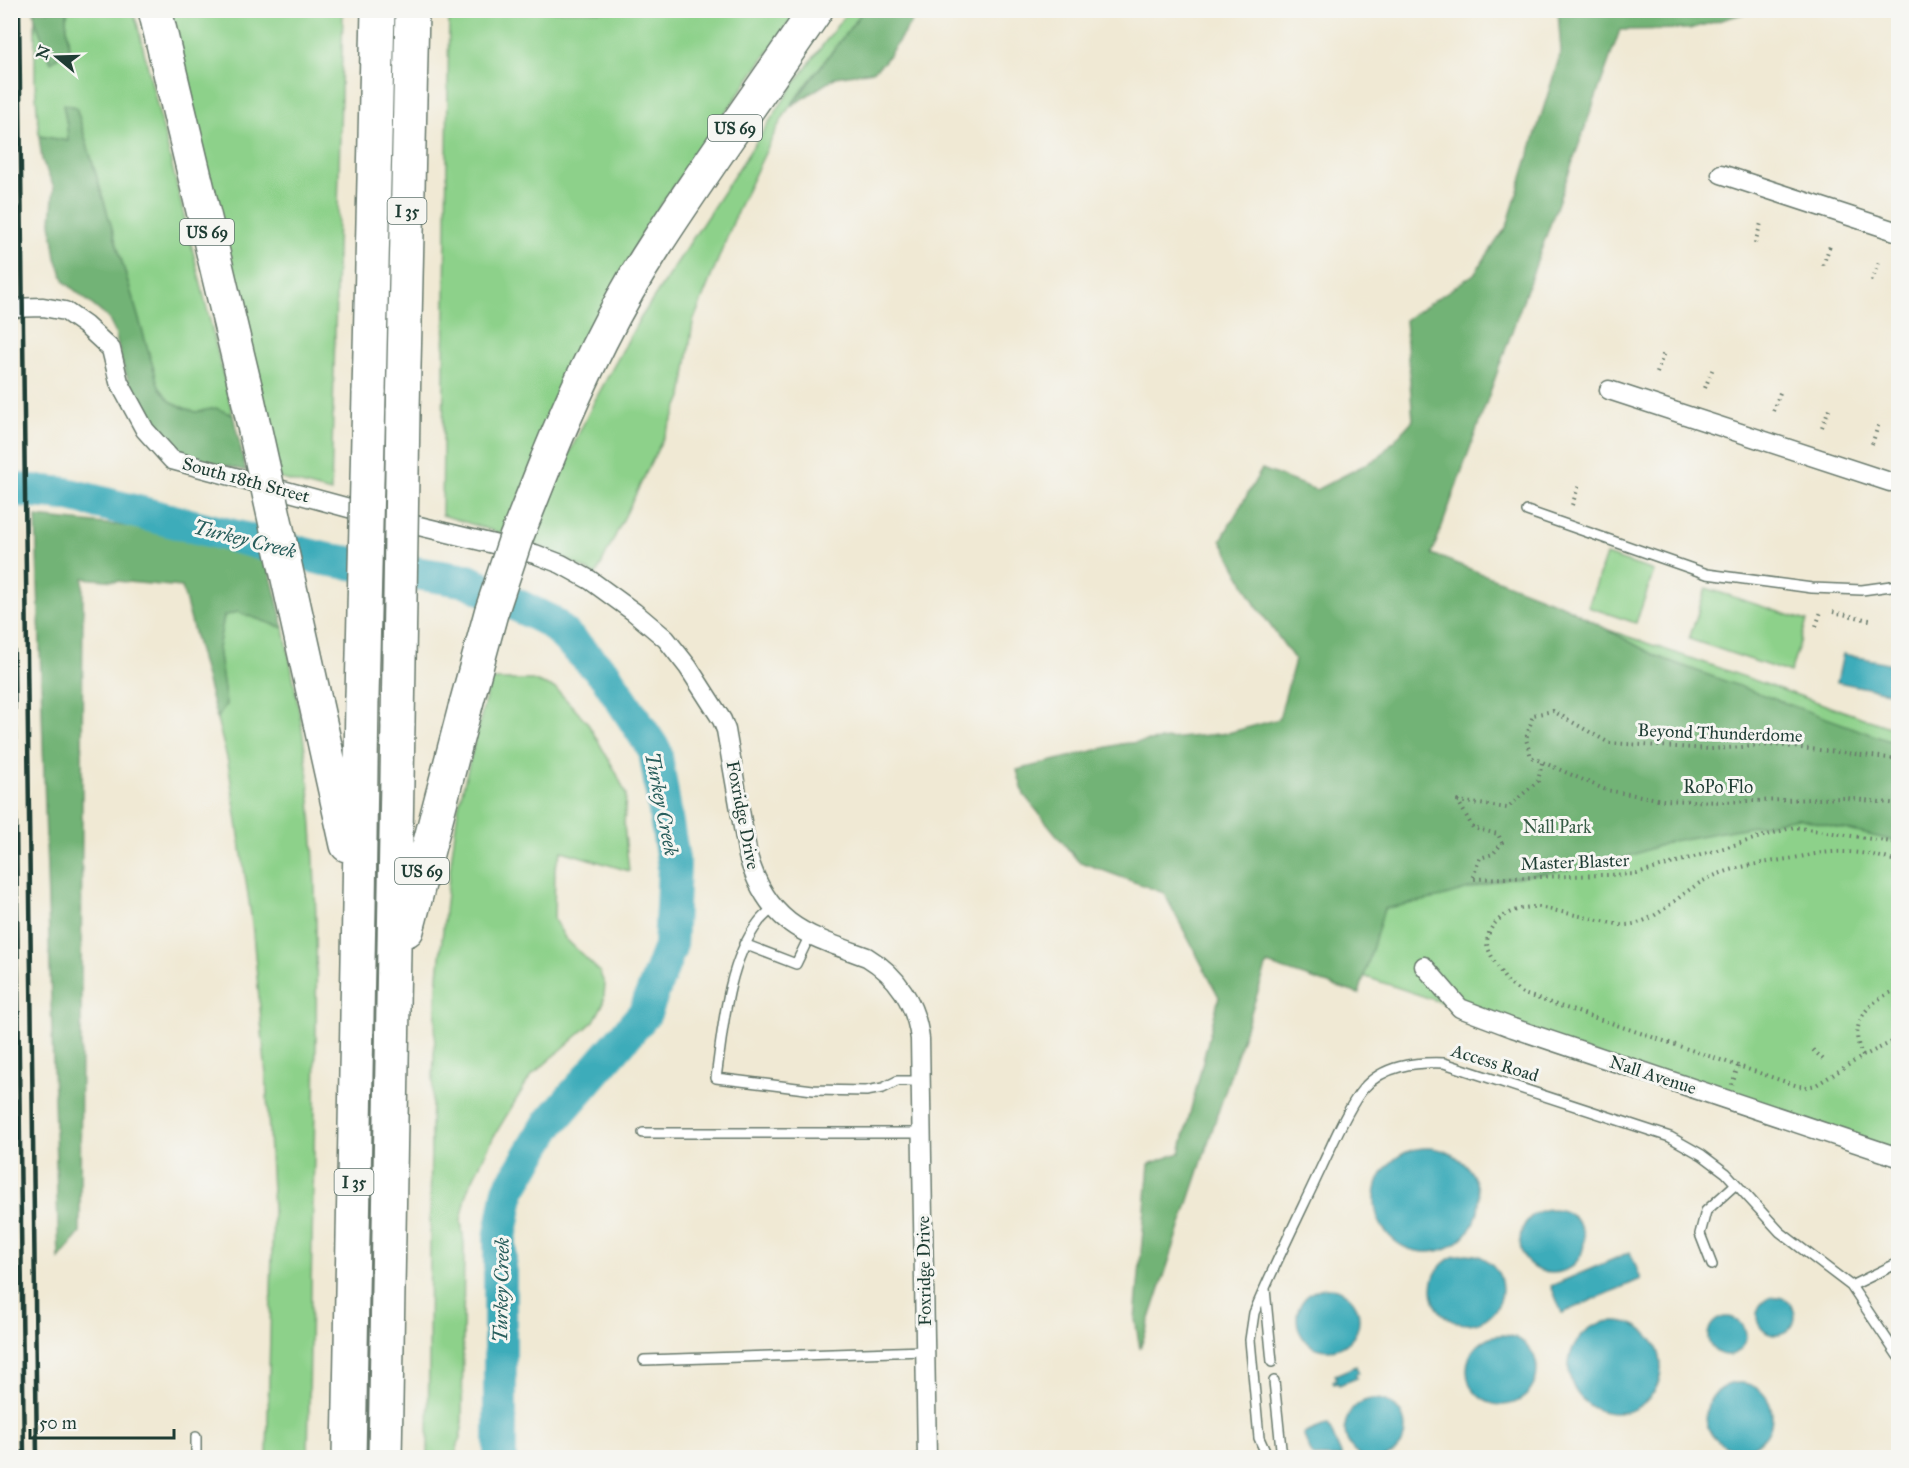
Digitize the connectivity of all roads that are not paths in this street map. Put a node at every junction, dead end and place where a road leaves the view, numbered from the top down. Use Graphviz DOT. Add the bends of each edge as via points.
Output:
graph roads {
  1 [pos="378,10"];
  2 [pos="411,10"];
  3 [pos="816,10"];
  4 [pos="155,11"];
  5 [pos="1721,174"];
  6 [pos="1899,232"];
  7 [pos="10,308"];
  8 [pos="1609,390"];
  9 [pos="1894,483"];
  10 [pos="1527,511"];
  11 [pos="382,517"];
  12 [pos="1899,585"];
  13 [pos="360,906"];
  14 [pos="774,907"];
  15 [pos="810,935"];
  16 [pos="744,944"];
  17 [pos="1424,966"];
  18 [pos="394,979"];
  19 [pos="921,1082"];
  20 [pos="643,1133"];
  21 [pos="922,1133"];
  22 [pos="1899,1157"];
  23 [pos="1736,1184"];
  24 [pos="1899,1263"];
  25 [pos="1712,1265"];
  26 [pos="1851,1286"];
  27 [pos="1265,1287"];
  28 [pos="925,1351"];
  29 [pos="1899,1356"];
  30 [pos="644,1359"];
  31 [pos="1272,1362"];
  32 [pos="1274,1381"];
  33 [pos="196,1437"];
  34 [pos="196,1458"];
  35 [pos="349,1458"];
  36 [pos="384,1458"];
  37 [pos="927,1458"];
  38 [pos="1268,1458"];
  39 [pos="1282,1458"];
  1 -- 13 [label="highway, I 35, bridge"];
  2 -- 18 [label="highway, I 35, bridge"];
  3 -- 18 [label="highway, US 69, bridge" via="655,245 619,307 546,460 491,613"];
  4 -- 13 [label="highway, US 69, bridge" via="246,390"];
  5 -- 6 [label="street"];
  7 -- 11 [label="street, South 18th Street" via="65,311 111,349 119,382 145,430 172,460"];
  8 -- 9 [label="street"];
  10 -- 12 [label="lane" via="1707,574 1812,588 1862,590"];
  11 -- 14 [label="street, Foxridge Drive" via="535,554 561,564 590,579 666,639 722,720 748,856"];
  13 -- 35 [label="highway, I 35"];
  14 -- 15 [label="street, Foxridge Drive"];
  14 -- 16 [label="lane"];
  15 -- 16 [label="lane" via="796,964"];
  15 -- 19 [label="street, Foxridge Drive" via="867,957 903,990 918,1026"];
  16 -- 19 [label="lane" via="727,999 716,1078 813,1090 866,1091 897,1081"];
  17 -- 22 [label="street, Nall Avenue" via="1460,1008"];
  18 -- 36 [label="highway, I 35"];
  19 -- 21 [label="street, Foxridge Drive"];
  20 -- 21 [label="lane"];
  21 -- 28 [label="street, Foxridge Drive"];
  23 -- 25 [label="lane" via="1706,1211 1700,1234"];
  23 -- 26 [label="lane, Access Road" via="1780,1232"];
  23 -- 27 [label="lane, Access Road" via="1702,1155 1670,1137 1444,1063 1419,1062 1380,1075 1363,1089 1328,1152"];
  24 -- 26 [label="lane"];
  26 -- 29 [label="lane, Access Road"];
  27 -- 31 [label="lane"];
  27 -- 38 [label="lane, Access Road" via="1254,1313 1250,1341 1259,1438"];
  28 -- 30 [label="lane"];
  28 -- 37 [label="street, Foxridge Drive"];
  32 -- 39 [label="lane"];
  33 -- 34 [label="lane"];
}
